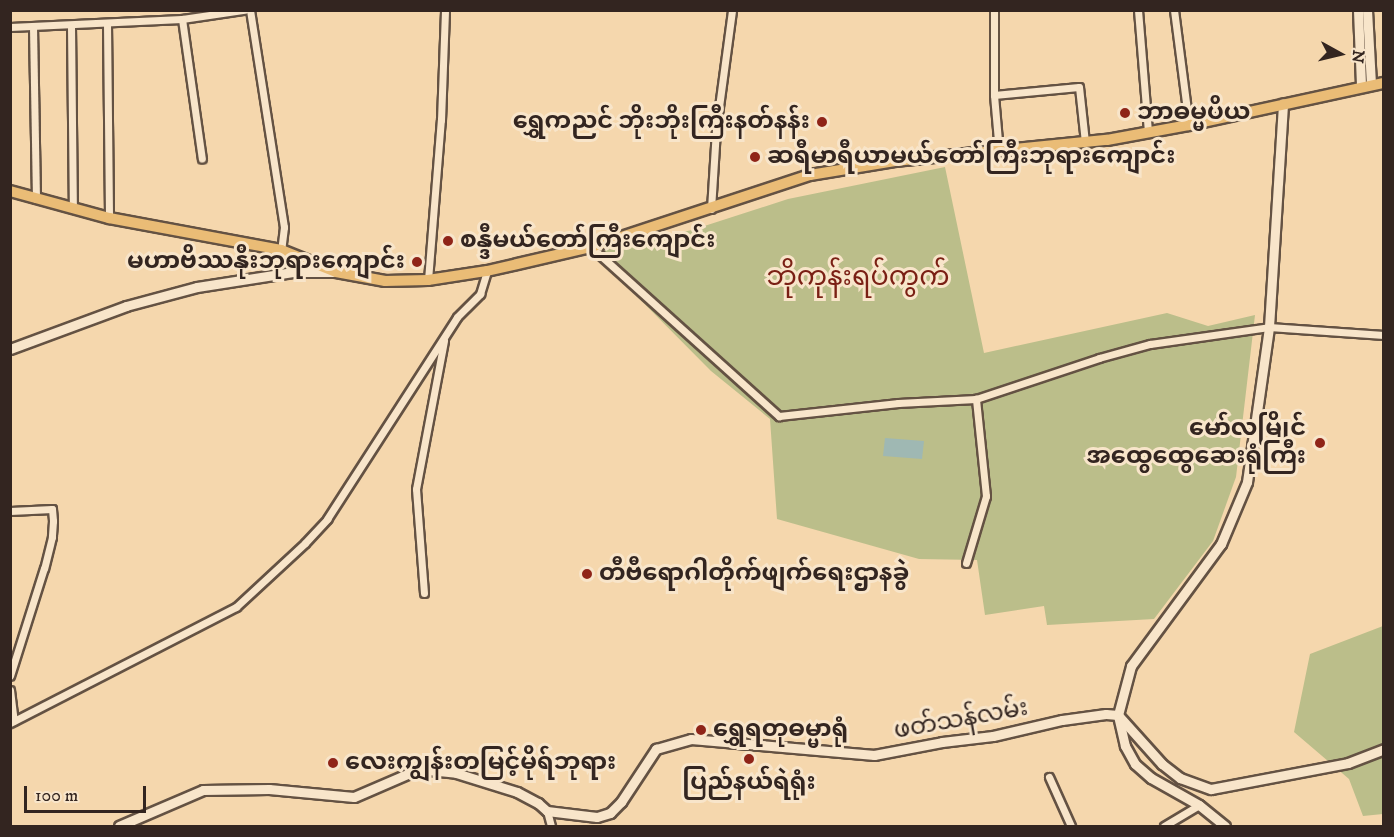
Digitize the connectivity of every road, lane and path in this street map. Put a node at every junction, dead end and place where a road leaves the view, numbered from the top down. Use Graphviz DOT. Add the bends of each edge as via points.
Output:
graph roads {
  1 [pos="244,10"];
  2 [pos="250,10"];
  3 [pos="445,10"];
  4 [pos="732,10"];
  5 [pos="994,10"];
  6 [pos="1138,10"];
  7 [pos="1174,10"];
  8 [pos="1358,10"];
  9 [pos="1367,10"];
  10 [pos="182,19"];
  11 [pos="107,24"];
  12 [pos="71,26"];
  13 [pos="10,27"];
  14 [pos="33,27"];
  15 [pos="1383,83"];
  16 [pos="1366,85"];
  17 [pos="994,95"];
  18 [pos="1283,103"];
  19 [pos="1189,125"];
  20 [pos="1148,132"];
  21 [pos="1084,142"];
  22 [pos="999,152"];
  23 [pos="202,159"];
  24 [pos="10,191"];
  25 [pos="36,199"];
  26 [pos="73,209"];
  27 [pos="711,209"];
  28 [pos="109,218"];
  29 [pos="591,247"];
  30 [pos="281,250"];
  31 [pos="488,271"];
  32 [pos="336,273"];
  33 [pos="428,280"];
  34 [pos="1269,327"];
  35 [pos="1383,335"];
  36 [pos="445,338"];
  37 [pos="10,349"];
  38 [pos="976,399"];
  39 [pos="10,511"];
  40 [pos="966,563"];
  41 [pos="424,593"];
  42 [pos="10,676"];
  43 [pos="10,690"];
  44 [pos="1118,715"];
  45 [pos="12,722"];
  46 [pos="1383,749"];
  47 [pos="1049,777"];
  48 [pos="1199,805"];
  49 [pos="547,811"];
  50 [pos="119,826"];
  51 [pos="551,826"];
  52 [pos="1071,826"];
  53 [pos="1164,826"];
  54 [pos="1225,826"];
  1 -- 10 [label="street"];
  2 -- 30 [label="street" via="284,228"];
  3 -- 33 [label="street"];
  4 -- 27 [label="street" via="717,118"];
  5 -- 17 [label="street"];
  6 -- 20 [label="street"];
  7 -- 19 [label="street"];
  8 -- 16 [label="street"];
  9 -- 16 [label="street"];
  10 -- 11 [label="street"];
  10 -- 23 [label="street"];
  11 -- 12 [label="street"];
  11 -- 28 [label="street"];
  12 -- 14 [label="street"];
  12 -- 26 [label="street"];
  13 -- 14 [label="street"];
  14 -- 25 [label="street"];
  15 -- 16 [label="main road"];
  16 -- 18 [label="main road"];
  17 -- 21 [label="street" via="1079,87"];
  17 -- 22 [label="street"];
  18 -- 19 [label="main road"];
  18 -- 34 [label="street"];
  19 -- 20 [label="main road"];
  20 -- 21 [label="main road"];
  21 -- 22 [label="main road"];
  22 -- 27 [label="main road" via="896,161 810,176"];
  24 -- 25 [label="main road"];
  25 -- 26 [label="main road"];
  26 -- 28 [label="main road"];
  27 -- 29 [label="main road"];
  28 -- 30 [label="main road"];
  29 -- 31 [label="main road"];
  29 -- 38 [label="street" via="780,416"];
  30 -- 32 [label="main road"];
  31 -- 33 [label="main road"];
  31 -- 36 [label="street" via="480,294 457,317"];
  32 -- 33 [label="main road" via="385,281"];
  32 -- 37 [label="street" via="293,272 197,287 126,306"];
  34 -- 35 [label="street"];
  34 -- 38 [label="street" via="1150,344"];
  34 -- 44 [label="street" via="1247,482 1221,544 1131,666"];
  36 -- 41 [label="street" via="416,489"];
  36 -- 45 [label="street" via="327,519 236,607"];
  38 -- 40 [label="street" via="986,496"];
  39 -- 42 [label="street" via="52,509 53,521 44,568"];
  43 -- 45 [label="street"];
  44 -- 46 [label="street" via="1162,764 1180,778 1211,789 1327,768"];
  44 -- 48 [label="street" via="1125,746 1135,764 1151,778"];
  44 -- 49 [label="street, ဖတ်သန်လမ်း" via="1062,720 993,736 874,755 691,739 656,749 610,813 597,817"];
  47 -- 52 [label="street"];
  48 -- 53 [label="street"];
  48 -- 54 [label="street"];
  49 -- 50 [label="street" via="507,789 456,773 419,769 354,797 269,789 203,790"];
  49 -- 51 [label="street"];
}
